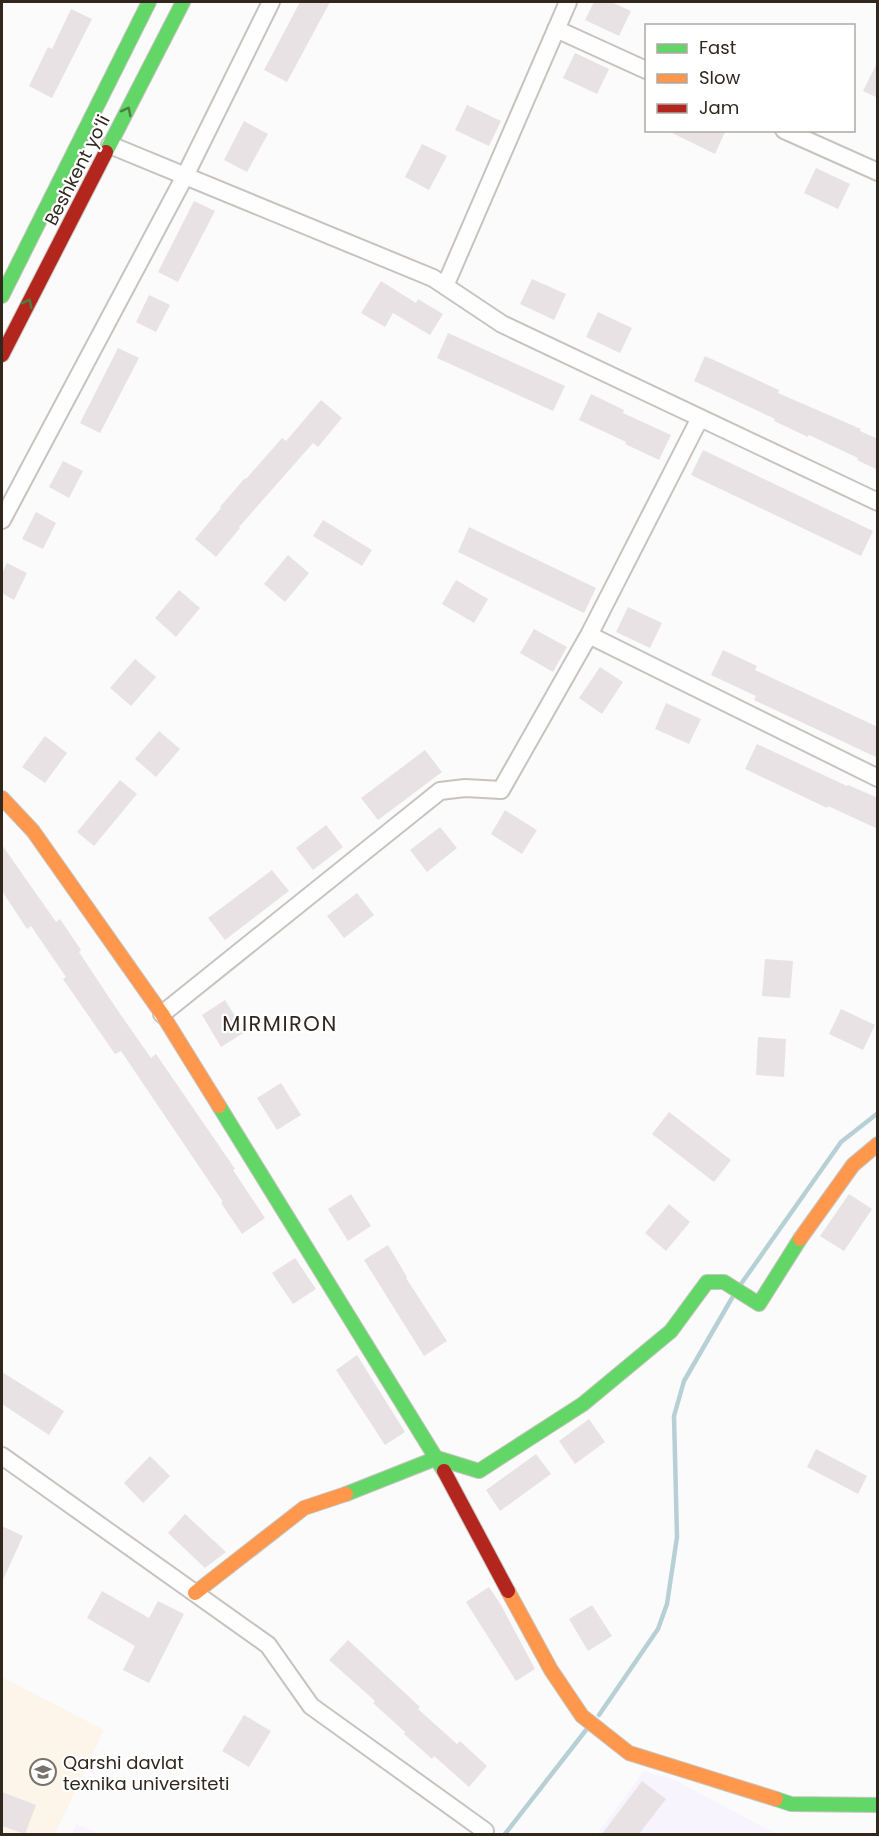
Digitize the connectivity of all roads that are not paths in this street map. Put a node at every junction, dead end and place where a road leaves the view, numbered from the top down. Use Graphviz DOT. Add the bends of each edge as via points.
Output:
graph roads {
  1 [pos="149,2"];
  2 [pos="183,2"];
  3 [pos="271,2"];
  4 [pos="568,2"];
  5 [pos="556,29"];
  6 [pos="645,69"];
  7 [pos="788,132"];
  8 [pos="110,145"];
  9 [pos="878,172"];
  10 [pos="184,176"];
  11 [pos="445,286"];
  12 [pos="2,296"];
  13 [pos="2,355"];
  14 [pos="700,418"];
  15 [pos="878,502"];
  16 [pos="2,520"];
  17 [pos="589,635"];
  18 [pos="878,778"];
  19 [pos="2,798"];
  20 [pos="162,1014"];
  21 [pos="878,1144"];
  22 [pos="2,1456"];
  23 [pos="437,1458"];
  24 [pos="195,1593"];
  25 [pos="878,1805"];
  26 [pos="485,1831"];
  1 -- 12 [label="street, Beshkent yoʻli"];
  8 -- 2 [label="street, Beshkent yoʻli, one-way"];
  3 -- 10 [label="street"];
  4 -- 5 [label="street"];
  5 -- 6 [label="street"];
  5 -- 11 [label="street"];
  7 -- 9 [label="street"];
  8 -- 10 [label="street"];
  13 -- 8 [label="street, Beshkent yoʻli, one-way"];
  10 -- 11 [label="street"];
  10 -- 16 [label="street"];
  11 -- 14 [label="street" via="502,324"];
  14 -- 15 [label="street"];
  14 -- 17 [label="street"];
  17 -- 18 [label="street"];
  17 -- 20 [label="street" via="501,790 440,791"];
  19 -- 20 [label="street" via="33,831"];
  20 -- 23 [label="street"];
  21 -- 23 [label="street" via="847,1173 759,1304 724,1282 707,1281 671,1331 583,1404 479,1471"];
  22 -- 24 [label="street"];
  23 -- 24 [label="street" via="304,1508"];
  23 -- 25 [label="street" via="552,1670 582,1716 629,1753 791,1804"];
  24 -- 26 [label="street" via="267,1645 311,1706"];
}
